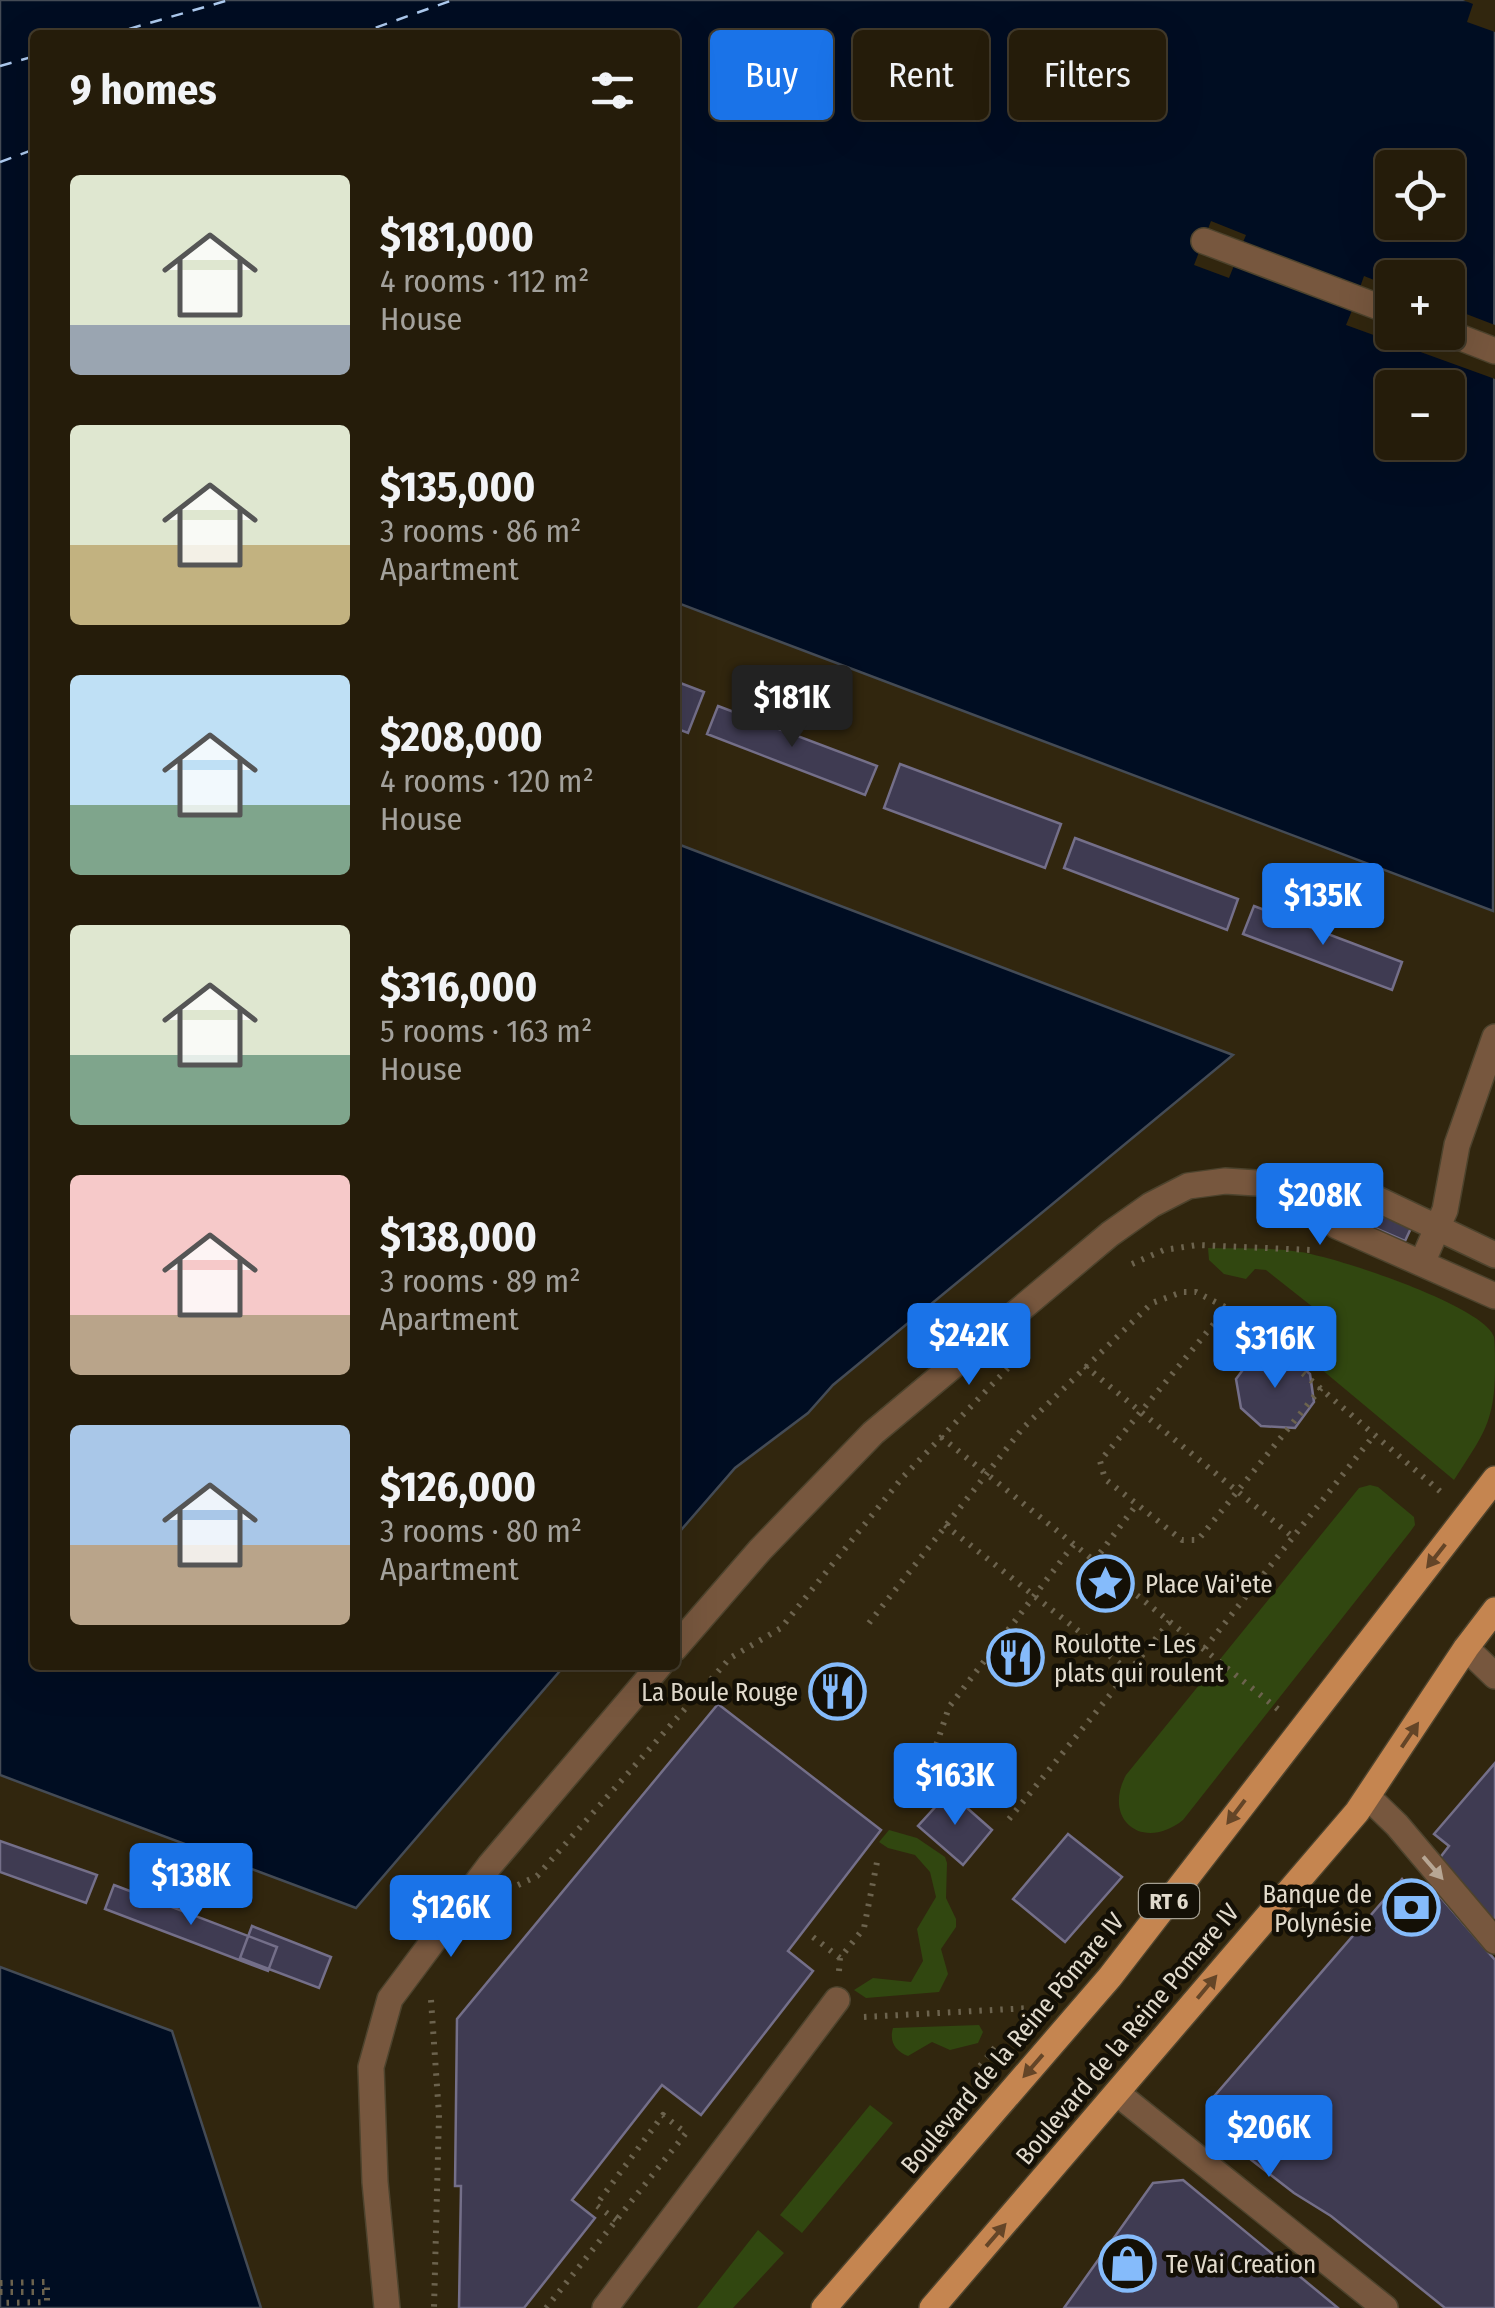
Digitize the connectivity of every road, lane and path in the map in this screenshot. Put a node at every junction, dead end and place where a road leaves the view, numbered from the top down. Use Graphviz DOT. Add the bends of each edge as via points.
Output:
graph roads {
  1 [pos="1204,241"];
  2 [pos="1375,306"];
  3 [pos="1465,339"];
  4 [pos="1495,351"];
  5 [pos="1495,1036"];
  6 [pos="1304,1190"];
  7 [pos="1439,1228"];
  8 [pos="1329,1253"];
  9 [pos="1495,1255"];
  10 [pos="1422,1263"];
  11 [pos="1122,1268"];
  12 [pos="1495,1296"];
  13 [pos="1227,1308"];
  14 [pos="1019,1358"];
  15 [pos="1085,1366"];
  16 [pos="1321,1388"];
  17 [pos="1140,1410"];
  18 [pos="1375,1434"];
  19 [pos="940,1436"];
  20 [pos="985,1473"];
  21 [pos="1495,1479"];
  22 [pos="1238,1492"];
  23 [pos="1450,1500"];
  24 [pos="1137,1504"];
  25 [pos="945,1525"];
  26 [pos="1293,1538"];
  27 [pos="1074,1544"];
  28 [pos="1094,1561"];
  29 [pos="1034,1596"];
  30 [pos="1495,1610"];
  31 [pos="1170,1621"];
  32 [pos="869,1622"];
  33 [pos="680,1642"];
  34 [pos="1466,1648"];
  35 [pos="1204,1649"];
  36 [pos="656,1670"];
  37 [pos="1129,1671"];
  38 [pos="1495,1676"];
  39 [pos="1284,1714"];
  40 [pos="904,1786"];
  41 [pos="1368,1798"];
  42 [pos="1009,1819"];
  43 [pos="878,1857"];
  44 [pos="510,1890"];
  45 [pos="813,1937"];
  46 [pos="1495,1940"];
  47 [pos="840,1958"];
  48 [pos="433,1987"];
  49 [pos="837,2000"];
  50 [pos="1030,2008"];
  51 [pos="997,2045"];
  52 [pos="980,2066"];
  53 [pos="1118,2094"];
  54 [pos="616,2220"];
  55 [pos="0,2283"];
  56 [pos="0,2292"];
  57 [pos="47,2292"];
  58 [pos="0,2303"];
  59 [pos="387,2308"];
  60 [pos="434,2308"];
  61 [pos="546,2308"];
  62 [pos="605,2308"];
  63 [pos="824,2308"];
  64 [pos="932,2308"];
  65 [pos="1384,2308"];
  1 -- 2 [label="street"];
  3 -- 4 [label="street"];
  5 -- 7 [label="street" via="1457,1146"];
  6 -- 7 [label="street" via="1360,1191"];
  6 -- 10 [label="street" via="1336,1226"];
  6 -- 33 [label="street" via="1224,1181 1188,1186 1110,1234 873,1433"];
  7 -- 9 [label="street"];
  7 -- 10 [label="street"];
  8 -- 11 [label="path" via="1197,1245"];
  10 -- 12 [label="street"];
  13 -- 15 [label="path" via="1196,1292 1152,1302"];
  13 -- 16 [label="path"];
  13 -- 17 [label="path"];
  14 -- 19 [label="path"];
  15 -- 17 [label="path"];
  15 -- 20 [label="path"];
  16 -- 18 [label="path"];
  16 -- 22 [label="path"];
  17 -- 22 [label="path"];
  17 -- 24 [label="path" via="1100,1461 1105,1479"];
  18 -- 23 [label="path"];
  18 -- 26 [label="path"];
  19 -- 20 [label="path"];
  19 -- 44 [label="path" via="781,1628 737,1651 537,1876"];
  20 -- 25 [label="path"];
  20 -- 27 [label="path"];
  21 -- 63 [label="main road, Boulevard de la Reine Pōmare IV / RT 6, one-way" via="1110,1977"];
  22 -- 24 [label="path" via="1198,1540 1182,1540"];
  22 -- 26 [label="path"];
  24 -- 28 [label="path"];
  25 -- 29 [label="path"];
  25 -- 32 [label="path"];
  26 -- 35 [label="path"];
  27 -- 28 [label="path"];
  27 -- 29 [label="path"];
  28 -- 31 [label="path"];
  29 -- 37 [label="path"];
  29 -- 40 [label="path" via="948,1707 937,1743"];
  30 -- 34 [label="main road"];
  31 -- 35 [label="path"];
  31 -- 37 [label="path"];
  34 -- 38 [label="street"];
  41 -- 34 [label="main road, Boulevard de la Reine Pomare IV, one-way"];
  35 -- 39 [label="path"];
  36 -- 59 [label="street" via="490,1866 390,1998 371,2067"];
  37 -- 42 [label="path"];
  41 -- 46 [label="street, one-way"];
  53 -- 41 [label="main road, Boulevard de la Reine Pomare IV, one-way"];
  43 -- 47 [label="path" via="864,1928"];
  45 -- 47 [label="path"];
  47 -- 49 [label="path"];
  48 -- 60 [label="path" via="439,2115"];
  49 -- 50 [label="path" via="859,2018"];
  49 -- 62 [label="street"];
  51 -- 52 [label="path"];
  64 -- 53 [label="main road, Boulevard de la Reine Pomare IV, one-way"];
  53 -- 65 [label="street"];
  54 -- 54 [label="path" via="596,2204 663,2115 688,2130"];
  54 -- 61 [label="path"];
  55 -- 57 [label="path" via="47,2282"];
  56 -- 57 [label="path"];
  57 -- 58 [label="path" via="48,2302"];
}
